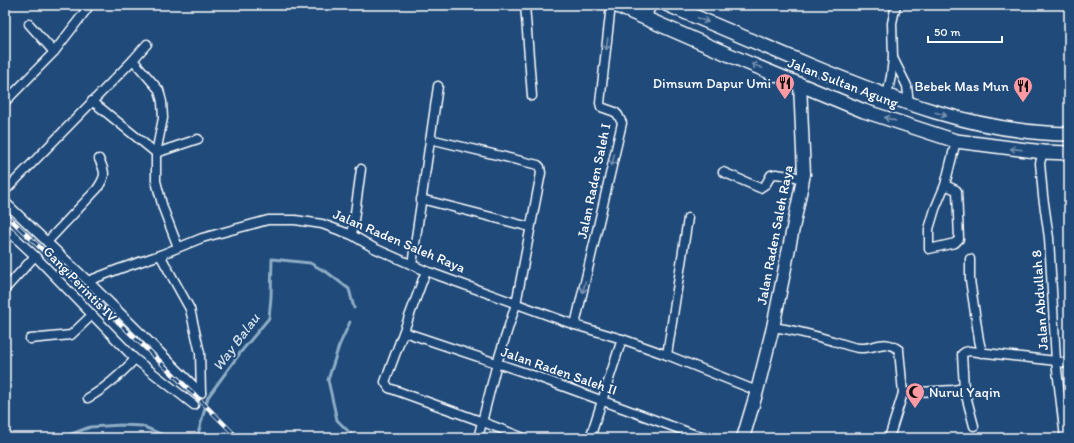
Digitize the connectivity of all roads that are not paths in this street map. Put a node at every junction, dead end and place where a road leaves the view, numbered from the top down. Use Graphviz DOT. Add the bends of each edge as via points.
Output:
graph roads {
  1 [pos="525,5"];
  2 [pos="611,5"];
  3 [pos="615,5"];
  4 [pos="649,5"];
  5 [pos="668,5"];
  6 [pos="896,5"];
  7 [pos="87,9"];
  8 [pos="644,18"];
  9 [pos="29,24"];
  10 [pos="147,44"];
  11 [pos="54,52"];
  12 [pos="893,58"];
  13 [pos="133,60"];
  14 [pos="800,84"];
  15 [pos="438,86"];
  16 [pos="871,91"];
  17 [pos="532,96"];
  18 [pos="887,96"];
  19 [pos="92,101"];
  20 [pos="5,102"];
  21 [pos="909,104"];
  22 [pos="864,111"];
  23 [pos="1069,134"];
  24 [pos="198,139"];
  25 [pos="430,139"];
  26 [pos="956,141"];
  27 [pos="1043,152"];
  28 [pos="156,153"];
  29 [pos="1069,153"];
  30 [pos="99,159"];
  31 [pos="361,169"];
  32 [pos="723,172"];
  33 [pos="803,178"];
  34 [pos="945,185"];
  35 [pos="5,191"];
  36 [pos="421,199"];
  37 [pos="5,202"];
  38 [pos="688,218"];
  39 [pos="530,227"];
  40 [pos="5,228"];
  41 [pos="352,236"];
  42 [pos="47,242"];
  43 [pos="178,247"];
  44 [pos="160,255"];
  45 [pos="35,256"];
  46 [pos="970,259"];
  47 [pos="412,265"];
  48 [pos="426,271"];
  49 [pos="88,281"];
  50 [pos="5,289"];
  51 [pos="516,304"];
  52 [pos="92,315"];
  53 [pos="575,325"];
  54 [pos="773,327"];
  55 [pos="404,332"];
  56 [pos="30,339"];
  57 [pos="622,339"];
  58 [pos="982,353"];
  59 [pos="667,355"];
  60 [pos="135,359"];
  61 [pos="1056,361"];
  62 [pos="497,363"];
  63 [pos="1069,364"];
  64 [pos="964,388"];
  65 [pos="757,391"];
  66 [pos="903,393"];
  67 [pos="88,398"];
  68 [pos="602,400"];
  69 [pos="194,405"];
  70 [pos="482,422"];
  71 [pos="974,426"];
  72 [pos="478,438"];
  73 [pos="524,438"];
  74 [pos="590,438"];
  75 [pos="703,438"];
  76 [pos="743,438"];
  77 [pos="889,438"];
  78 [pos="1065,438"];
  1 -- 17 [label="street"];
  2 -- 53 [label="street, Jalan Raden Saleh I, one-way" via="600,103 601,107 618,115 622,123"];
  3 -- 8 [label="main road, Jalan Sultan Agung"];
  4 -- 8 [label="main road"];
  5 -- 16 [label="main road, Jalan Sultan Agung, one-way"];
  6 -- 12 [label="street" via="892,23"];
  7 -- 11 [label="street"];
  14 -- 8 [label="main road, Jalan Sultan Agung, one-way"];
  9 -- 11 [label="street"];
  10 -- 13 [label="street"];
  11 -- 20 [label="street"];
  12 -- 18 [label="street"];
  12 -- 21 [label="street" via="907,86"];
  13 -- 19 [label="street"];
  13 -- 28 [label="street" via="159,90 163,118"];
  14 -- 22 [label="main road, Jalan Sultan Agung"];
  14 -- 33 [label="street, Jalan Raden Saleh Raya"];
  15 -- 25 [label="street"];
  16 -- 18 [label="main road, Jalan Sultan Agung"];
  16 -- 22 [label="main road"];
  18 -- 21 [label="main road, Jalan Sultan Agung"];
  19 -- 28 [label="street"];
  19 -- 35 [label="street"];
  21 -- 23 [label="main road, Jalan Sultan Agung, one-way" via="955,118 998,127 1044,134"];
  26 -- 22 [label="main road, Jalan Sultan Agung, one-way"];
  24 -- 28 [label="street"];
  25 -- 36 [label="street"];
  25 -- 39 [label="street" via="539,166 541,173"];
  27 -- 26 [label="main road, Jalan Sultan Agung, one-way"];
  26 -- 34 [label="street"];
  27 -- 29 [label="main road, Jalan Sultan Agung"];
  27 -- 61 [label="street, Jalan Abdullah 8" via="1040,163 1049,238"];
  28 -- 43 [label="street" via="156,182"];
  30 -- 42 [label="street" via="104,168 105,176 102,182"];
  31 -- 41 [label="street"];
  32 -- 33 [label="street" via="760,188 771,175"];
  33 -- 54 [label="street, Jalan Raden Saleh Raya"];
  34 -- 34 [label="street" via="929,229 929,249 955,243 959,239 957,191"];
  36 -- 39 [label="street"];
  36 -- 47 [label="street"];
  37 -- 42 [label="street"];
  38 -- 59 [label="street"];
  39 -- 51 [label="street"];
  40 -- 45 [label="street, Gang Perintis IV"];
  41 -- 43 [label="street, Jalan Raden Saleh Raya" via="322,224 268,220"];
  41 -- 47 [label="street, Jalan Raden Saleh Raya"];
  42 -- 49 [label="street"];
  43 -- 44 [label="street, Jalan Raden Saleh Raya"];
  44 -- 49 [label="street, Jalan Raden Saleh Raya"];
  44 -- 49 [label="street" via="190,309 200,353 200,393"];
  45 -- 50 [label="street"];
  45 -- 52 [label="street, Gang Perintis IV"];
  46 -- 58 [label="street" via="970,280"];
  47 -- 48 [label="street, Jalan Raden Saleh Raya"];
  48 -- 51 [label="street, Jalan Raden Saleh Raya"];
  48 -- 55 [label="street"];
  51 -- 53 [label="street, Jalan Raden Saleh Raya"];
  51 -- 62 [label="street"];
  52 -- 56 [label="street" via="71,335"];
  52 -- 60 [label="street, Gang Perintis IV"];
  53 -- 57 [label="street, Jalan Raden Saleh Raya"];
  54 -- 65 [label="street, Jalan Raden Saleh Raya"];
  54 -- 66 [label="street" via="861,348 878,344 894,346 899,350"];
  55 -- 62 [label="street, Jalan Raden Saleh II"];
  55 -- 70 [label="street" via="385,382 386,386"];
  57 -- 59 [label="street, Jalan Raden Saleh Raya"];
  57 -- 68 [label="street"];
  58 -- 61 [label="street"];
  58 -- 64 [label="street" via="969,351 962,354"];
  59 -- 65 [label="street, Jalan Raden Saleh Raya"];
  60 -- 67 [label="street" via="120,375"];
  60 -- 69 [label="street, Gang Perintis IV"];
  61 -- 63 [label="street"];
  61 -- 78 [label="street, Jalan Abdullah 8"];
  62 -- 68 [label="street, Jalan Raden Saleh II"];
  62 -- 70 [label="street"];
  64 -- 66 [label="street"];
  64 -- 71 [label="street"];
  65 -- 76 [label="street, Jalan Raden Saleh Raya"];
  66 -- 77 [label="street"];
  68 -- 74 [label="street"];
  68 -- 75 [label="street, Jalan Raden Saleh II"];
  70 -- 72 [label="street"];
  70 -- 73 [label="street"];
}
